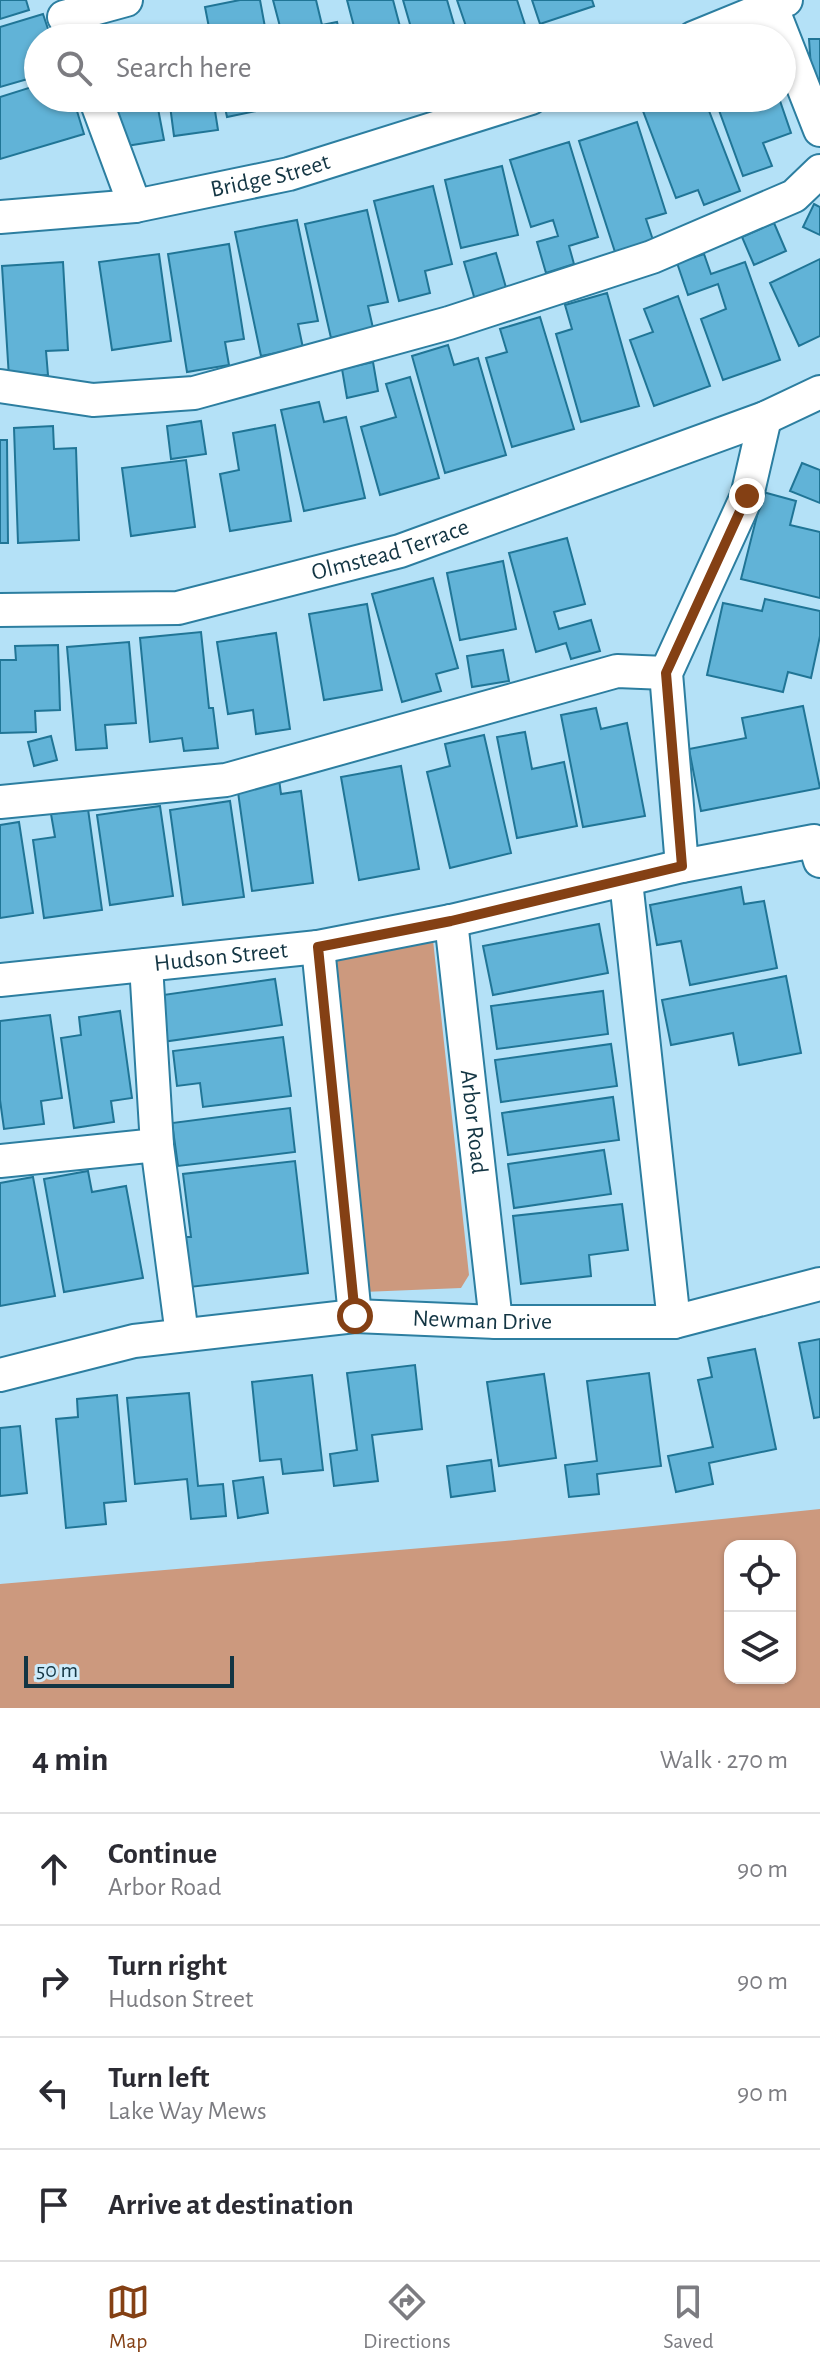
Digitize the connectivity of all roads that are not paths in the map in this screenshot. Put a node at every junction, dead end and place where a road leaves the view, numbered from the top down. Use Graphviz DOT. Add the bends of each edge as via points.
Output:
graph roads {
  1 [pos="126,0"];
  2 [pos="776,2"];
  3 [pos="65,18"];
  4 [pos="725,24"];
  5 [pos="784,24"];
  6 [pos="796,60"];
  7 [pos="100,112"];
  8 [pos="486,112"];
  9 [pos="820,130"];
  10 [pos="820,171"];
  11 [pos="135,206"];
  12 [pos="0,217"];
  13 [pos="0,386"];
  14 [pos="820,392"];
  15 [pos="765,418"];
  16 [pos="0,610"];
  17 [pos="666,673"];
  18 [pos="0,802"];
  19 [pos="817,851"];
  20 [pos="682,866"];
  21 [pos="626,881"];
  22 [pos="451,921"];
  23 [pos="318,947"];
  24 [pos="146,965"];
  25 [pos="0,980"];
  26 [pos="157,1145"];
  27 [pos="0,1161"];
  28 [pos="820,1284"];
  29 [pos="355,1316"];
  30 [pos="496,1322"];
  31 [pos="674,1322"];
  32 [pos="182,1335"];
  33 [pos="0,1375"];
  1 -- 3 [label="street"];
  2 -- 4 [label="street"];
  2 -- 5 [label="street"];
  6 -- 9 [label="street"];
  7 -- 11 [label="street"];
  8 -- 11 [label="street, Bridge Street" via="289,174"];
  10 -- 13 [label="street" via="794,196 652,257 449,323 194,393 93,400"];
  11 -- 12 [label="street, Bridge Street"];
  14 -- 15 [label="street, Olmstead Terrace"];
  15 -- 16 [label="street, Olmstead Terrace" via="400,551 178,608"];
  15 -- 17 [label="street" via="747,496"];
  17 -- 18 [label="street" via="617,671 226,780"];
  17 -- 20 [label="street"];
  19 -- 20 [label="street, Hudson Street"];
  20 -- 21 [label="street, Hudson Street"];
  21 -- 22 [label="street, Hudson Street"];
  21 -- 31 [label="street"];
  22 -- 23 [label="street, Hudson Street"];
  22 -- 30 [label="street, Arbor Road"];
  23 -- 24 [label="street, Hudson Street"];
  23 -- 29 [label="street"];
  24 -- 25 [label="street, Hudson Street"];
  24 -- 26 [label="street"];
  26 -- 27 [label="street"];
  26 -- 32 [label="street"];
  28 -- 31 [label="street, Newman Drive"];
  29 -- 30 [label="street, Newman Drive"];
  29 -- 32 [label="street, Newman Drive"];
  30 -- 31 [label="street, Newman Drive"];
  32 -- 33 [label="street, Newman Drive" via="134,1341"];
}
